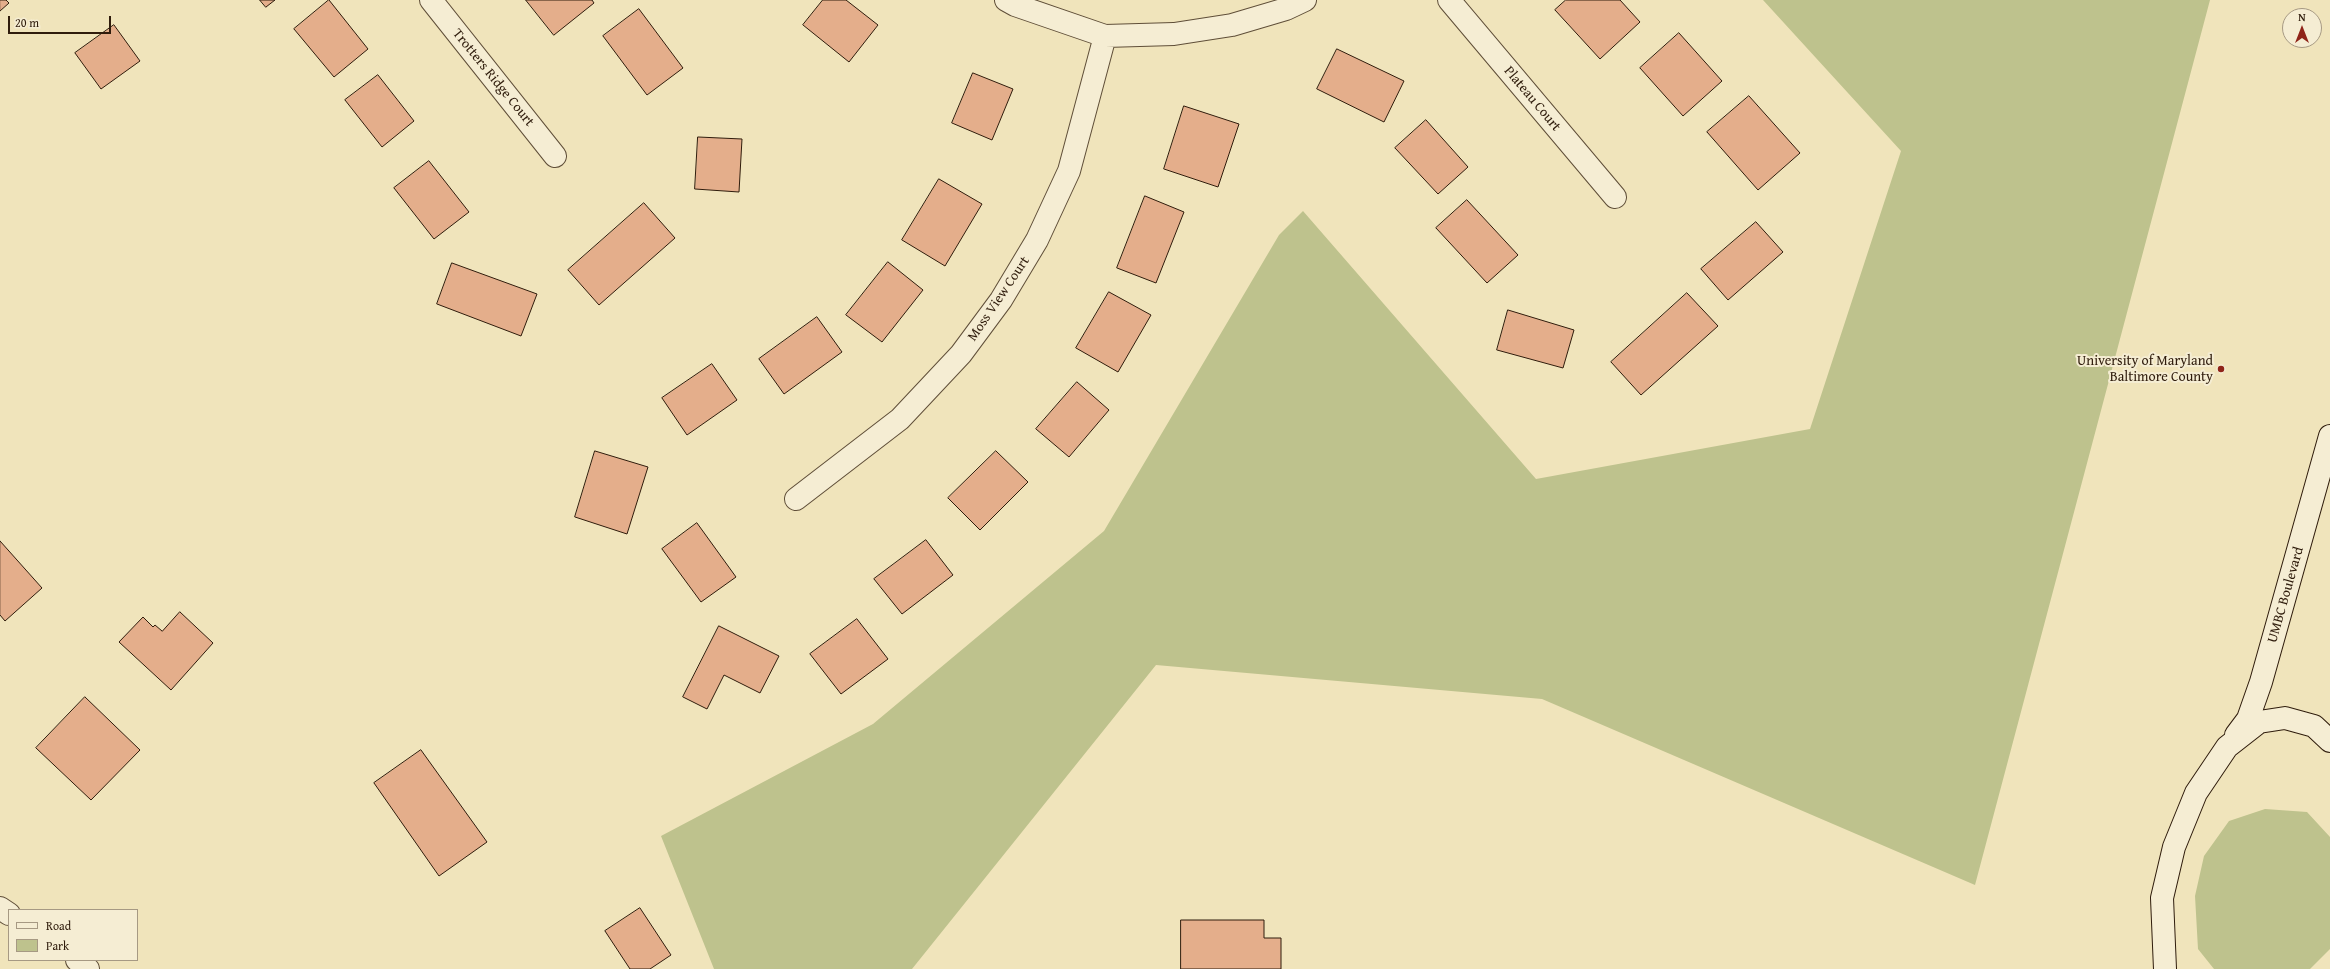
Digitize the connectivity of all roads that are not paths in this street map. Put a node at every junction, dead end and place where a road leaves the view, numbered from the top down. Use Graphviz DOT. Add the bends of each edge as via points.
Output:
graph roads {
  1 [pos="431,0"];
  2 [pos="1006,0"];
  3 [pos="1305,0"];
  4 [pos="1449,0"];
  5 [pos="1105,36"];
  6 [pos="556,156"];
  7 [pos="1615,198"];
  8 [pos="2330,436"];
  9 [pos="796,499"];
  10 [pos="2330,741"];
  11 [pos="2227,747"];
  12 [pos="78,961"];
  13 [pos="88,969"];
  14 [pos="2165,969"];
  1 -- 6 [label="street, Trotters Ridge Court"];
  2 -- 5 [label="street"];
  3 -- 5 [label="street" via="1286,9 1232,25 1174,34"];
  4 -- 7 [label="street, Plateau Court"];
  5 -- 9 [label="street, Moss View Court" via="1069,171 1037,240 1001,300 961,354 900,419"];
  8 -- 11 [label="street, UMBC Boulevard" via="2261,682 2248,719"];
  10 -- 11 [label="street" via="2314,726 2285,718 2259,722"];
  11 -- 14 [label="street, UMBC Boulevard" via="2196,793 2174,847 2162,898"];
  12 -- 13 [label="street"];
}
